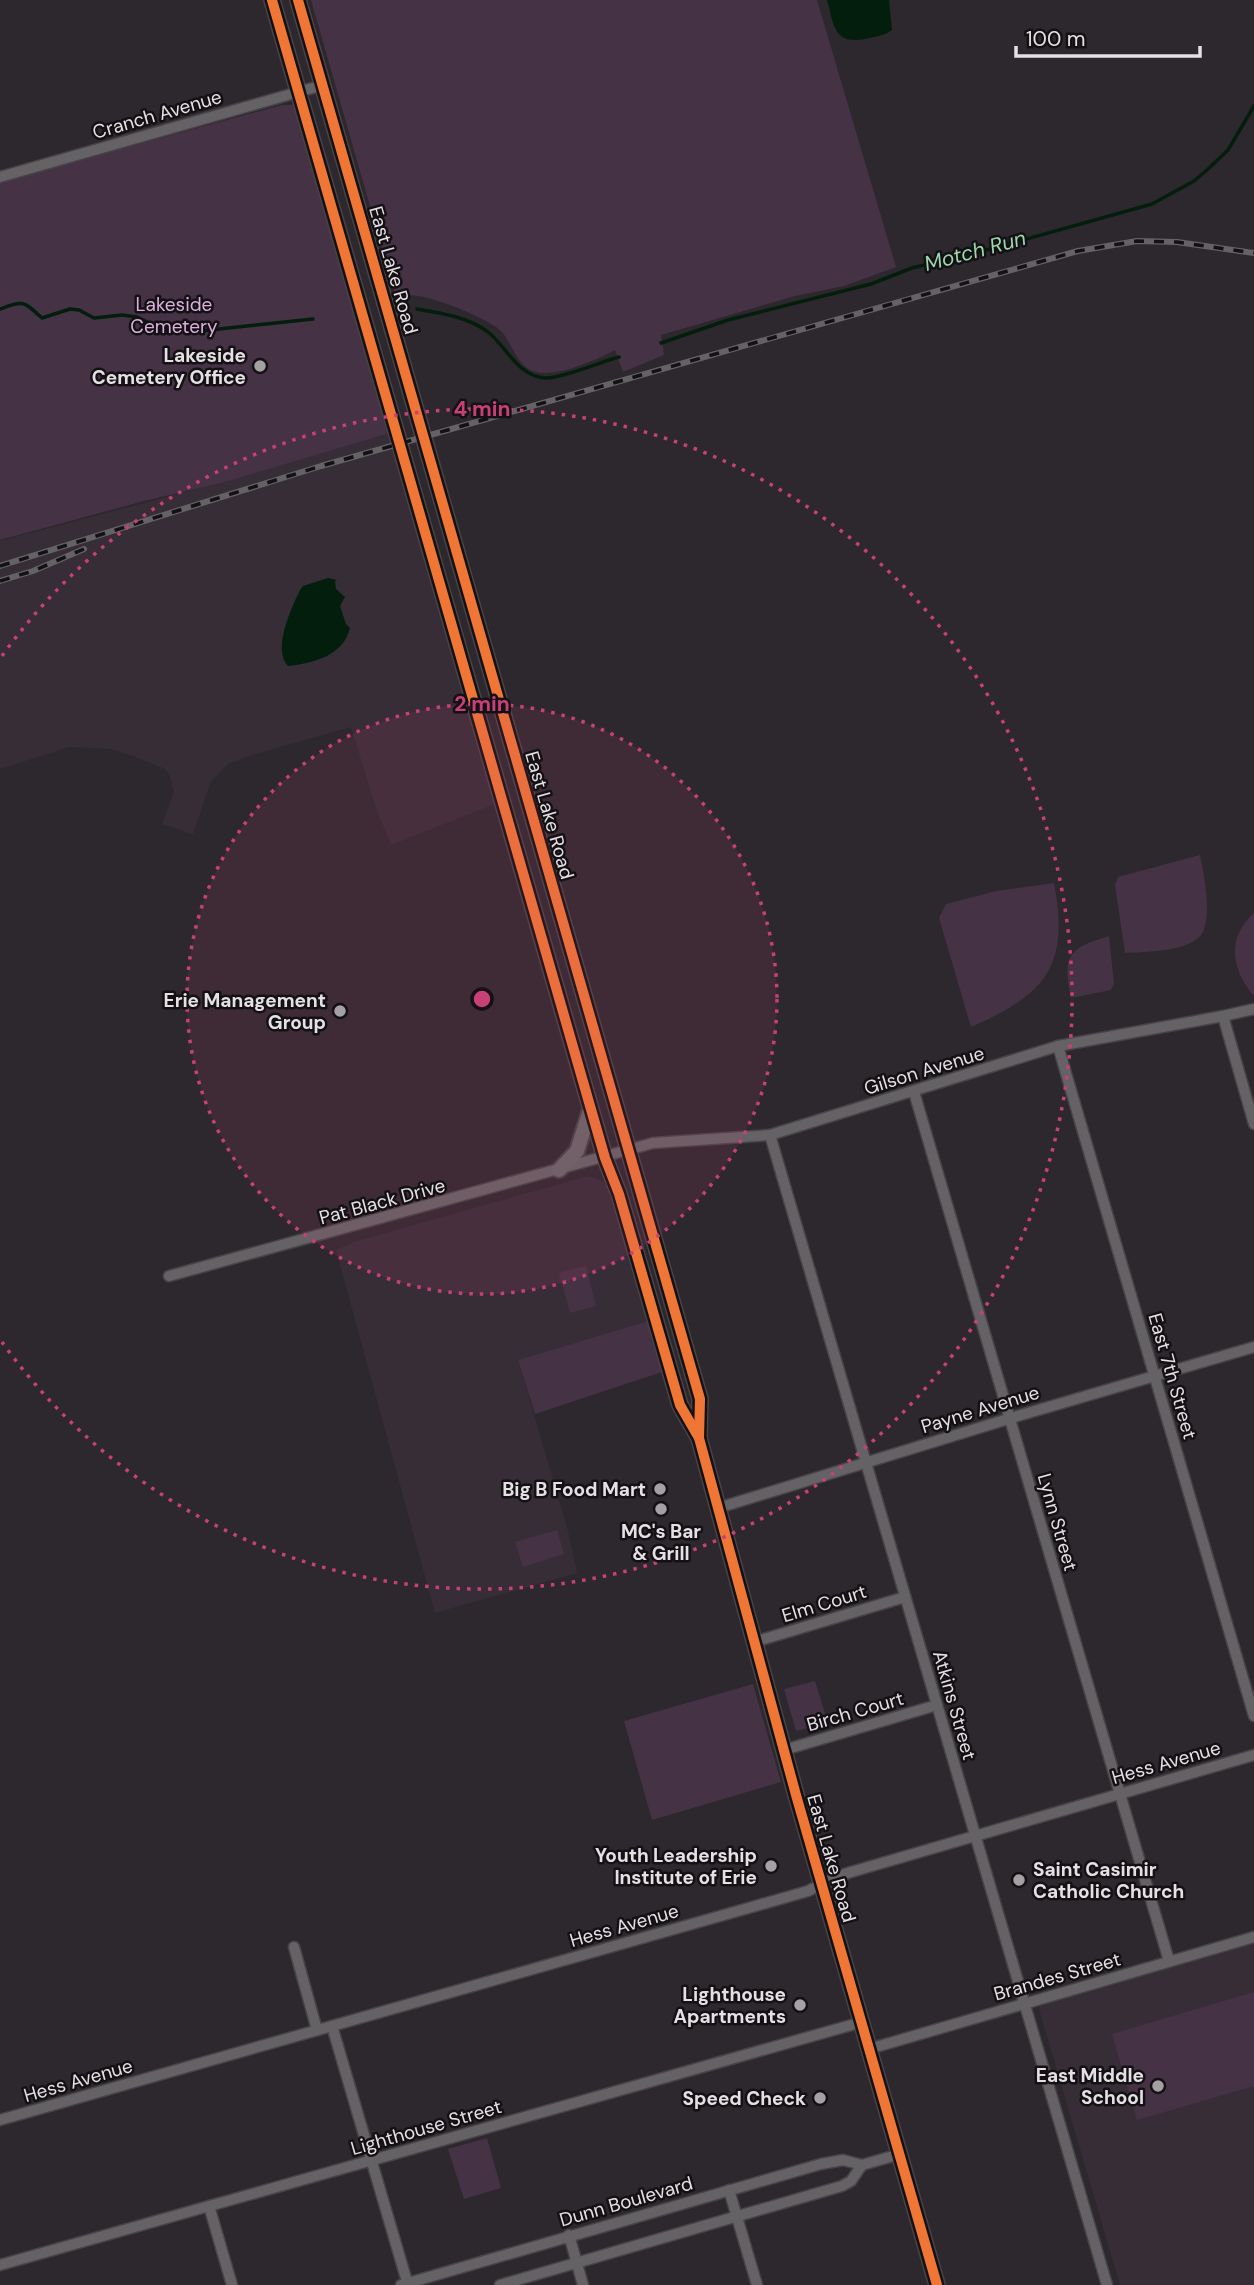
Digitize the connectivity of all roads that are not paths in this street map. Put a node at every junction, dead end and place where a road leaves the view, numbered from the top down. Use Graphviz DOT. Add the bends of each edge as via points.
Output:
graph roads {
  1 [pos="272,0"];
  2 [pos="299,0"];
  3 [pos="323,85"];
  4 [pos="299,93"];
  5 [pos="0,177"];
  6 [pos="1254,1009"];
  7 [pos="1223,1016"];
  8 [pos="1058,1046"];
  9 [pos="914,1091"];
  10 [pos="590,1109"];
  11 [pos="1254,1124"];
  12 [pos="770,1135"];
  13 [pos="628,1150"];
  14 [pos="605,1158"];
  15 [pos="559,1170"];
  16 [pos="169,1276"];
  17 [pos="1254,1347"];
  18 [pos="1154,1376"];
  19 [pos="1009,1418"];
  20 [pos="699,1438"];
  21 [pos="865,1463"];
  22 [pos="718,1508"];
  23 [pos="905,1597"];
  24 [pos="754,1642"];
  25 [pos="937,1705"];
  26 [pos="1254,1717"];
  27 [pos="784,1750"];
  28 [pos="1254,1755"];
  29 [pos="1120,1793"];
  30 [pos="975,1836"];
  31 [pos="821,1884"];
  32 [pos="1254,1937"];
  33 [pos="294,1947"];
  34 [pos="1169,1961"];
  35 [pos="1024,2003"];
  36 [pos="862,2022"];
  37 [pos="332,2026"];
  38 [pos="317,2030"];
  39 [pos="869,2049"];
  40 [pos="0,2120"];
  41 [pos="900,2154"];
  42 [pos="372,2160"];
  43 [pos="862,2165"];
  44 [pos="730,2190"];
  45 [pos="209,2206"];
  46 [pos="737,2217"];
  47 [pos="569,2235"];
  48 [pos="577,2263"];
  49 [pos="0,2265"];
  50 [pos="405,2284"];
  51 [pos="232,2285"];
  52 [pos="500,2285"];
  53 [pos="583,2285"];
  54 [pos="758,2285"];
  55 [pos="937,2285"];
  56 [pos="1107,2285"];
  1 -- 4 [label="main road, East Lake Road"];
  2 -- 3 [label="main road, East Lake Road"];
  3 -- 4 [label="street, Cranch Avenue"];
  3 -- 13 [label="main road, East Lake Road"];
  4 -- 5 [label="street, Cranch Avenue"];
  4 -- 10 [label="main road, East Lake Road"];
  6 -- 7 [label="street, Gilson Avenue"];
  7 -- 8 [label="street, Gilson Avenue"];
  7 -- 11 [label="street"];
  8 -- 9 [label="street, Gilson Avenue"];
  8 -- 18 [label="street, East 7th Street"];
  9 -- 12 [label="street, Gilson Avenue"];
  9 -- 19 [label="street, Lynn Street"];
  10 -- 14 [label="main road, East Lake Road"];
  10 -- 15 [label="main road" via="576,1151"];
  12 -- 13 [label="street, Gilson Avenue" via="669,1142"];
  12 -- 21 [label="street, Atkins Street"];
  13 -- 14 [label="street, Gilson Avenue"];
  13 -- 20 [label="main road, East Lake Road" via="700,1399"];
  14 -- 15 [label="street, Pat Black Drive"];
  14 -- 20 [label="main road, East Lake Road" via="680,1405"];
  15 -- 16 [label="street, Pat Black Drive"];
  17 -- 18 [label="street, Payne Avenue"];
  18 -- 19 [label="street, Payne Avenue"];
  18 -- 26 [label="street, East 7th Street"];
  19 -- 21 [label="street, Payne Avenue"];
  19 -- 29 [label="street, Lynn Street"];
  20 -- 22 [label="main road, East Lake Road"];
  21 -- 22 [label="street, Payne Avenue"];
  21 -- 23 [label="street, Atkins Street"];
  22 -- 24 [label="main road, East Lake Road"];
  23 -- 24 [label="street, Elm Court"];
  23 -- 25 [label="street, Atkins Street"];
  24 -- 27 [label="main road, East Lake Road"];
  25 -- 27 [label="street, Birch Court"];
  25 -- 30 [label="street, Atkins Street"];
  27 -- 31 [label="main road, East Lake Road"];
  28 -- 29 [label="street, Hess Avenue"];
  29 -- 30 [label="street, Hess Avenue"];
  29 -- 34 [label="street, Lynn Street"];
  30 -- 31 [label="street, Hess Avenue"];
  30 -- 35 [label="street, Atkins Street"];
  31 -- 36 [label="main road, East Lake Road"];
  31 -- 37 [label="street, Hess Avenue"];
  32 -- 34 [label="street, Brandes Street"];
  33 -- 38 [label="street"];
  34 -- 35 [label="street, Brandes Street"];
  35 -- 39 [label="street, Brandes Street"];
  35 -- 56 [label="street, Atkins Street"];
  36 -- 39 [label="main road, East Lake Road"];
  36 -- 42 [label="street, Lighthouse Street"];
  37 -- 38 [label="street, Hess Avenue"];
  37 -- 42 [label="street"];
  38 -- 40 [label="street, Hess Avenue"];
  39 -- 41 [label="main road, East Lake Road"];
  41 -- 43 [label="street, Dunn Boulevard"];
  41 -- 55 [label="main road, East Lake Road"];
  42 -- 45 [label="street, Lighthouse Street"];
  42 -- 50 [label="street"];
  43 -- 44 [label="street, Dunn Boulevard" via="832,2161"];
  43 -- 46 [label="street, Dunn Boulevard" via="842,2186"];
  44 -- 46 [label="street"];
  44 -- 47 [label="street, Dunn Boulevard"];
  45 -- 49 [label="street, Lighthouse Street"];
  45 -- 51 [label="street"];
  46 -- 48 [label="street, Dunn Boulevard"];
  46 -- 54 [label="street"];
  47 -- 48 [label="street"];
  47 -- 50 [label="street, Dunn Boulevard"];
  48 -- 52 [label="street, Dunn Boulevard"];
  48 -- 53 [label="street"];
}
